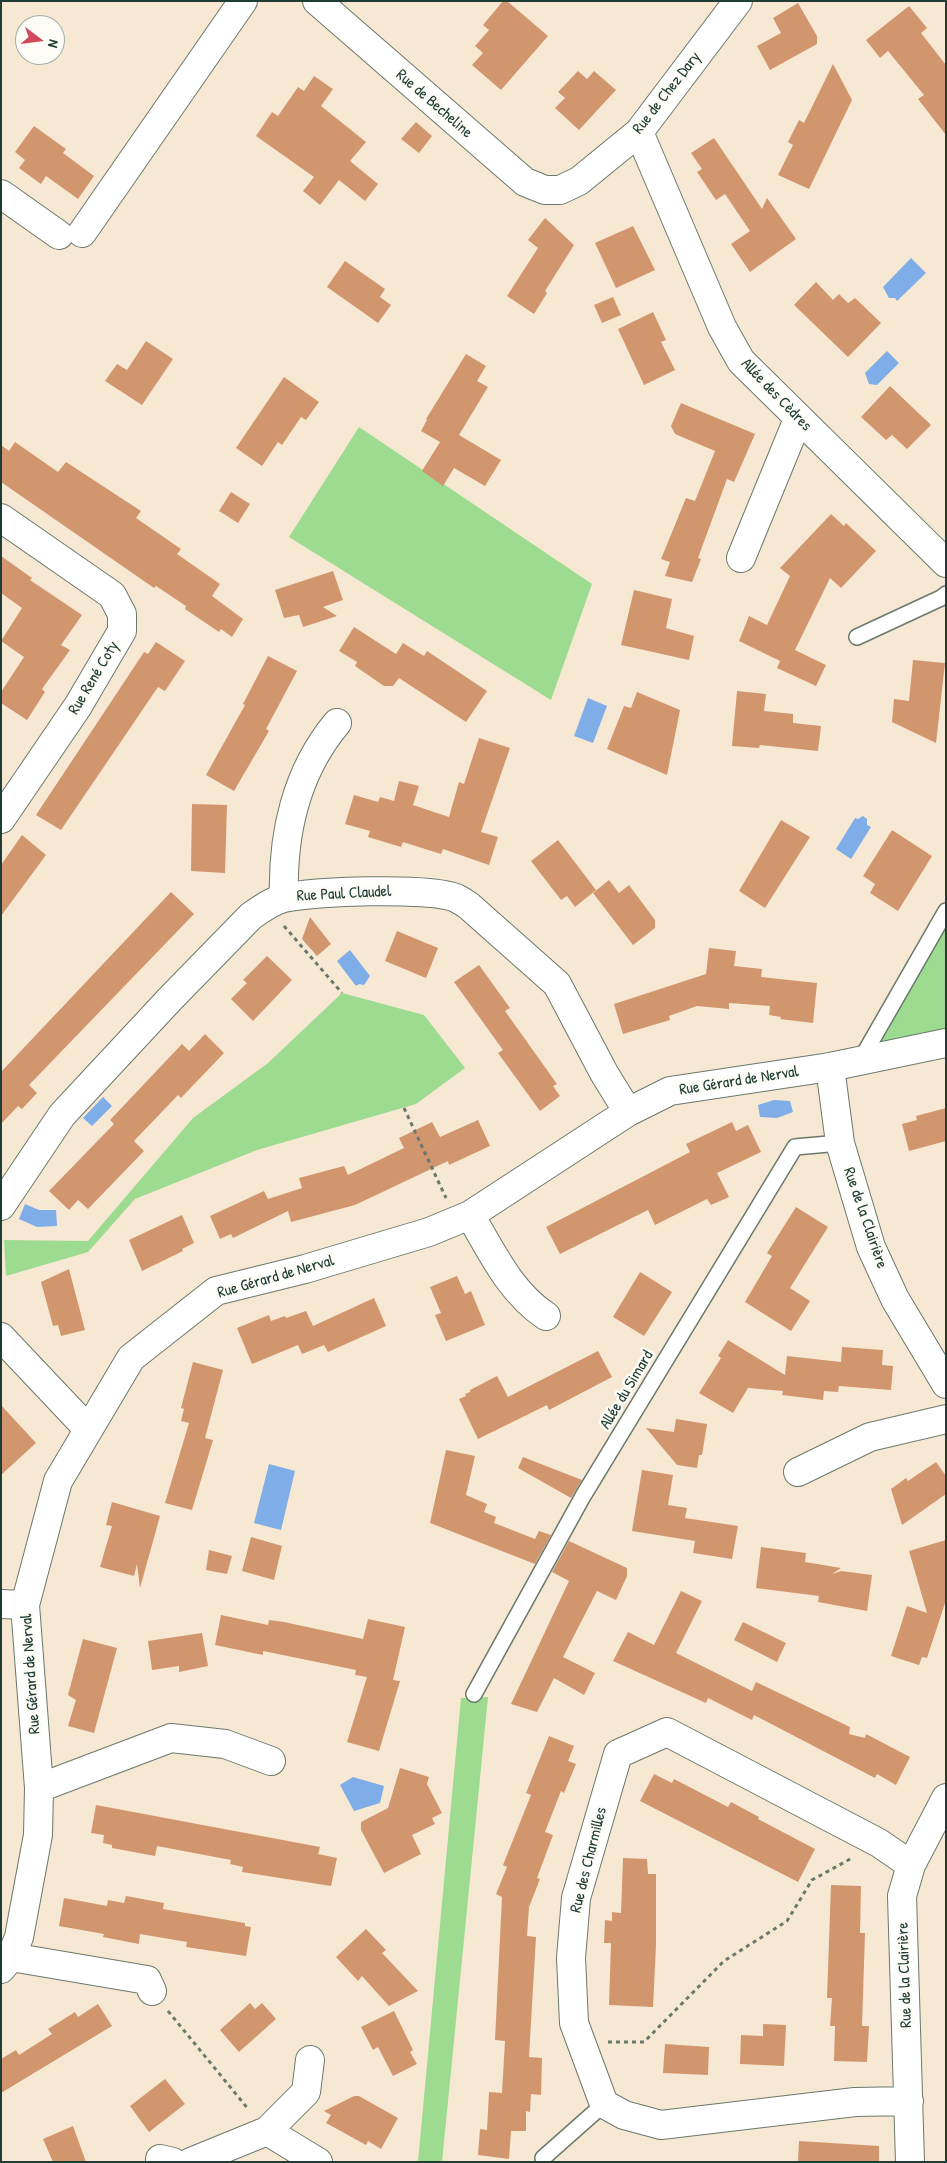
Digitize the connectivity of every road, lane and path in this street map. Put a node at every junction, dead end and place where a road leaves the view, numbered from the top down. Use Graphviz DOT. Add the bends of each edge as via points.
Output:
graph roads {
  1 [pos="244,1"];
  2 [pos="317,1"];
  3 [pos="738,1"];
  4 [pos="639,132"];
  5 [pos="560,190"];
  6 [pos="1,194"];
  7 [pos="798,419"];
  8 [pos="1,518"];
  9 [pos="741,558"];
  10 [pos="946,563"];
  11 [pos="946,594"];
  12 [pos="856,637"];
  13 [pos="337,723"];
  14 [pos="1,818"];
  15 [pos="275,901"];
  16 [pos="946,911"];
  17 [pos="342,993"];
  18 [pos="946,1043"];
  19 [pos="860,1061"];
  20 [pos="830,1067"];
  21 [pos="404,1108"];
  22 [pos="628,1112"];
  23 [pos="840,1143"];
  24 [pos="1,1206"];
  25 [pos="463,1218"];
  26 [pos="546,1316"];
  27 [pos="1,1337"];
  28 [pos="946,1384"];
  29 [pos="946,1419"];
  30 [pos="87,1428"];
  31 [pos="798,1472"];
  32 [pos="13,1604"];
  33 [pos="474,1694"];
  34 [pos="271,1761"];
  35 [pos="39,1788"];
  36 [pos="946,1798"];
  37 [pos="879,1843"];
  38 [pos="911,1865"];
  39 [pos="6,1963"];
  40 [pos="152,1991"];
  41 [pos="581,2042"];
  42 [pos="310,2060"];
  43 [pos="909,2101"];
  44 [pos="604,2104"];
  45 [pos="267,2132"];
  46 [pos="543,2158"];
  47 [pos="191,2162"];
  48 [pos="318,2162"];
  49 [pos="910,2162"];
  1 -- 6 [label="street" via="70,234"];
  2 -- 5 [label="street, Rue de Becheline" via="525,182 545,190"];
  3 -- 4 [label="street, Rue de Chez Dary"];
  4 -- 5 [label="street, Rue de Chez Dary" via="579,181"];
  4 -- 7 [label="street, Allée des Cèdres" via="726,335 741,361"];
  7 -- 9 [label="street"];
  7 -- 10 [label="street, Allée des Cèdres"];
  8 -- 14 [label="street, Rue René Coty" via="112,595 122,614 122,631 78,706"];
  11 -- 12 [label="lane"];
  13 -- 15 [label="street" via="326,736 303,778 292,810"];
  15 -- 17 [label="path"];
  15 -- 22 [label="street, Rue Paul Claudel" via="321,893 411,892 455,897 557,984"];
  15 -- 24 [label="street" via="251,916 62,1114"];
  16 -- 19 [label="lane"];
  18 -- 19 [label="street"];
  19 -- 20 [label="street"];
  20 -- 22 [label="street, Rue Gérard de Nerval" via="670,1091"];
  20 -- 23 [label="street, Rue de la Clairière"];
  21 -- 25 [label="path"];
  22 -- 25 [label="street, Rue Gérard de Nerval"];
  23 -- 28 [label="street, Rue de la Clairière" via="871,1247 895,1299"];
  23 -- 33 [label="lane, Allée du Simard" via="795,1147 583,1496"];
  25 -- 26 [label="street" via="528,1304"];
  25 -- 30 [label="street, Rue Gérard de Nerval" via="429,1232 314,1266 216,1291 131,1358"];
  27 -- 30 [label="street"];
  29 -- 31 [label="street" via="870,1437"];
  30 -- 32 [label="street, Rue Gérard de Nerval" via="58,1481"];
  32 -- 35 [label="street, Rue Gérard de Nerval"];
  34 -- 35 [label="street" via="225,1744 170,1738"];
  35 -- 39 [label="street, Rue Gérard de Nerval" via="38,1835 19,1937"];
  36 -- 38 [label="street, Rue de la Clairière"];
  37 -- 38 [label="street, Rue des Charmilles"];
  37 -- 41 [label="path" via="812,1880 787,1921 724,1961 644,2042"];
  37 -- 41 [label="street, Rue des Charmilles" via="667,1732 618,1754 576,1898 571,1958 574,2023"];
  38 -- 43 [label="street, Rue de la Clairière" via="902,1896"];
  39 -- 40 [label="street" via="147,1980"];
  40 -- 45 [label="path"];
  41 -- 44 [label="street, Rue des Charmilles"];
  42 -- 45 [label="street" via="306,2092"];
  43 -- 44 [label="street" via="855,2102 661,2124 624,2115"];
  43 -- 49 [label="street, Rue de la Clairière"];
  44 -- 46 [label="lane"];
  45 -- 47 [label="street"];
  45 -- 48 [label="street"];
}
